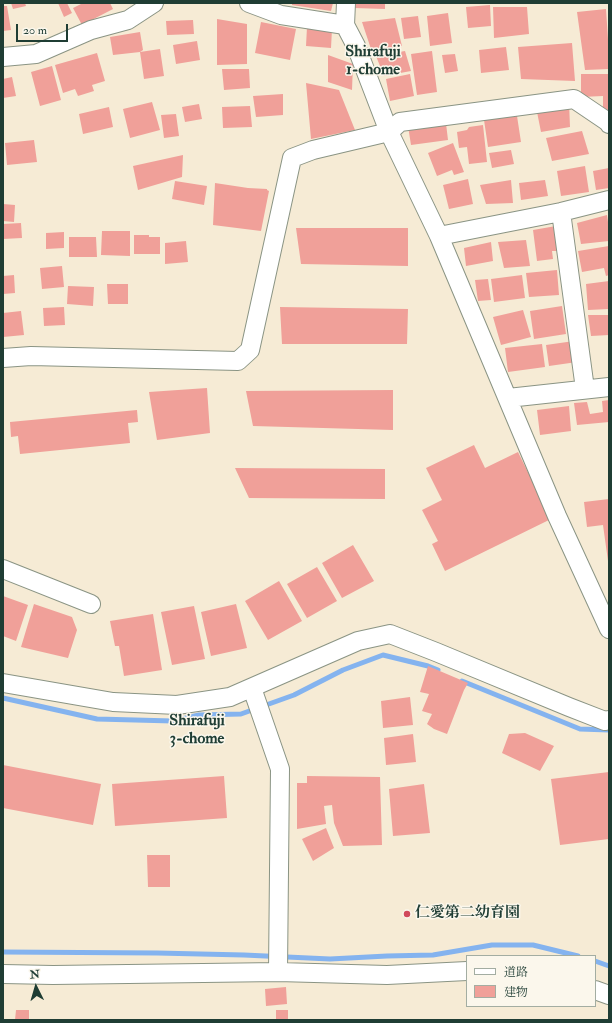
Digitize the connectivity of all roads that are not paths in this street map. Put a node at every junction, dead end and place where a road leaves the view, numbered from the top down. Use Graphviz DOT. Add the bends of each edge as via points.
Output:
graph roads {
  1 [pos="154,3"];
  2 [pos="249,3"];
  3 [pos="346,3"];
  4 [pos="345,25"];
  5 [pos="3,57"];
  6 [pos="609,124"];
  7 [pos="389,132"];
  8 [pos="609,200"];
  9 [pos="561,212"];
  10 [pos="438,236"];
  11 [pos="3,358"];
  12 [pos="609,387"];
  13 [pos="585,390"];
  14 [pos="508,398"];
  15 [pos="3,569"];
  16 [pos="91,604"];
  17 [pos="609,629"];
  18 [pos="3,683"];
  19 [pos="252,688"];
  20 [pos="609,720"];
  21 [pos="466,971"];
  22 [pos="278,972"];
  23 [pos="3,974"];
  24 [pos="596,990"];
  25 [pos="609,996"];
  1 -- 5 [label="street" via="128,20 91,30 36,54"];
  2 -- 4 [label="street" via="281,15"];
  3 -- 4 [label="street"];
  4 -- 7 [label="street" via="356,46"];
  6 -- 7 [label="street" via="574,99 400,122"];
  7 -- 10 [label="street"];
  7 -- 11 [label="street" via="313,150 292,158 250,350 238,361 31,356"];
  8 -- 9 [label="street"];
  9 -- 10 [label="street"];
  9 -- 13 [label="street"];
  10 -- 14 [label="street"];
  12 -- 13 [label="street"];
  13 -- 14 [label="street"];
  14 -- 17 [label="street" via="557,516"];
  15 -- 16 [label="street"];
  18 -- 19 [label="street" via="113,702 177,705 230,697"];
  19 -- 20 [label="street" via="358,641 390,634 569,707"];
  19 -- 22 [label="street" via="280,769"];
  21 -- 22 [label="street" via="387,975"];
  22 -- 23 [label="street"];
  24 -- 25 [label="street"];
}
